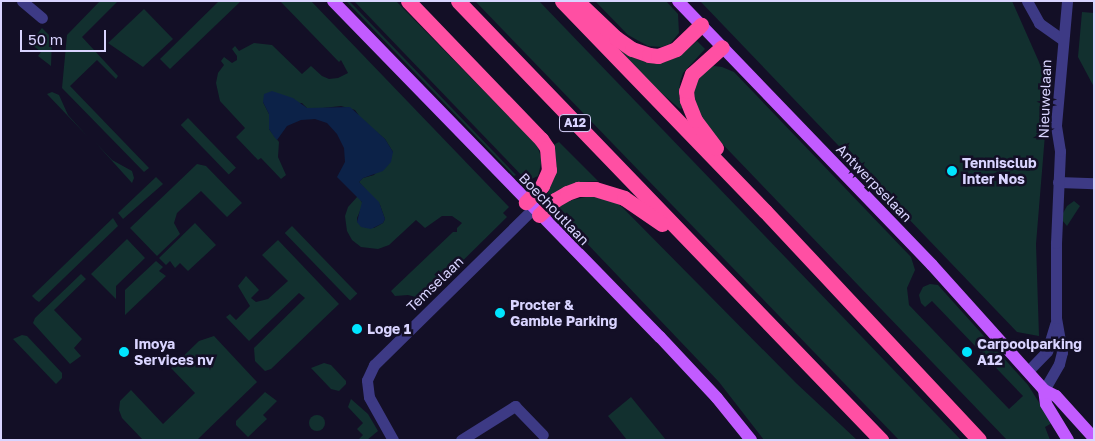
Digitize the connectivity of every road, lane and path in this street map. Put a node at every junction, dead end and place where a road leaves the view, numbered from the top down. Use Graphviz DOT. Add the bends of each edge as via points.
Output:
graph roads {
  1 [pos="22,1"];
  2 [pos="333,1"];
  3 [pos="408,1"];
  4 [pos="458,1"];
  5 [pos="562,1"];
  6 [pos="577,1"];
  7 [pos="678,1"];
  8 [pos="1027,1"];
  9 [pos="1067,1"];
  10 [pos="42,18"];
  11 [pos="701,25"];
  12 [pos="1063,40"];
  13 [pos="722,47"];
  14 [pos="1058,182"];
  15 [pos="1094,183"];
  16 [pos="533,208"];
  17 [pos="765,210"];
  18 [pos="692,246"];
  19 [pos="1056,318"];
  20 [pos="1028,371"];
  21 [pos="1044,390"];
  22 [pos="543,435"];
  23 [pos="1094,438"];
  24 [pos="393,440"];
  25 [pos="461,440"];
  26 [pos="751,440"];
  27 [pos="881,440"];
  28 [pos="980,440"];
  29 [pos="1068,440"];
  1 -- 10 [label="street"];
  2 -- 16 [label="main road, Boechoutlaan"];
  3 -- 16 [label="highway" via="547,148 549,170"];
  4 -- 18 [label="highway, A12"];
  5 -- 17 [label="highway"];
  6 -- 11 [label="highway" via="616,38 649,55 658,56 676,49"];
  7 -- 11 [label="main road, Antwerpselaan"];
  8 -- 12 [label="street" via="1039,22"];
  9 -- 12 [label="street, Nieuwelaan"];
  11 -- 13 [label="main road, Antwerpselaan"];
  12 -- 14 [label="street, Nieuwelaan" via="1056,125 1060,151"];
  13 -- 17 [label="highway" via="689,79 687,100 701,129"];
  13 -- 20 [label="main road, Antwerpselaan" via="932,265"];
  14 -- 15 [label="street"];
  14 -- 19 [label="street, Nieuwelaan"];
  16 -- 18 [label="highway" via="585,188 606,191 636,205"];
  16 -- 24 [label="street, Temselaan" via="374,365 368,380 369,397"];
  16 -- 26 [label="main road, Boechoutlaan" via="682,360"];
  17 -- 28 [label="highway"];
  18 -- 27 [label="highway, A12"];
  19 -- 20 [label="street, Nieuwelaan" via="1047,351"];
  19 -- 21 [label="street, Nieuwelaan" via="1062,357"];
  20 -- 21 [label="main road, Antwerpselaan"];
  21 -- 23 [label="main road, Antwerpselaan" via="1056,396"];
  21 -- 29 [label="main road, Antwerpselaan" via="1046,404"];
  22 -- 25 [label="street" via="515,406"];
}
